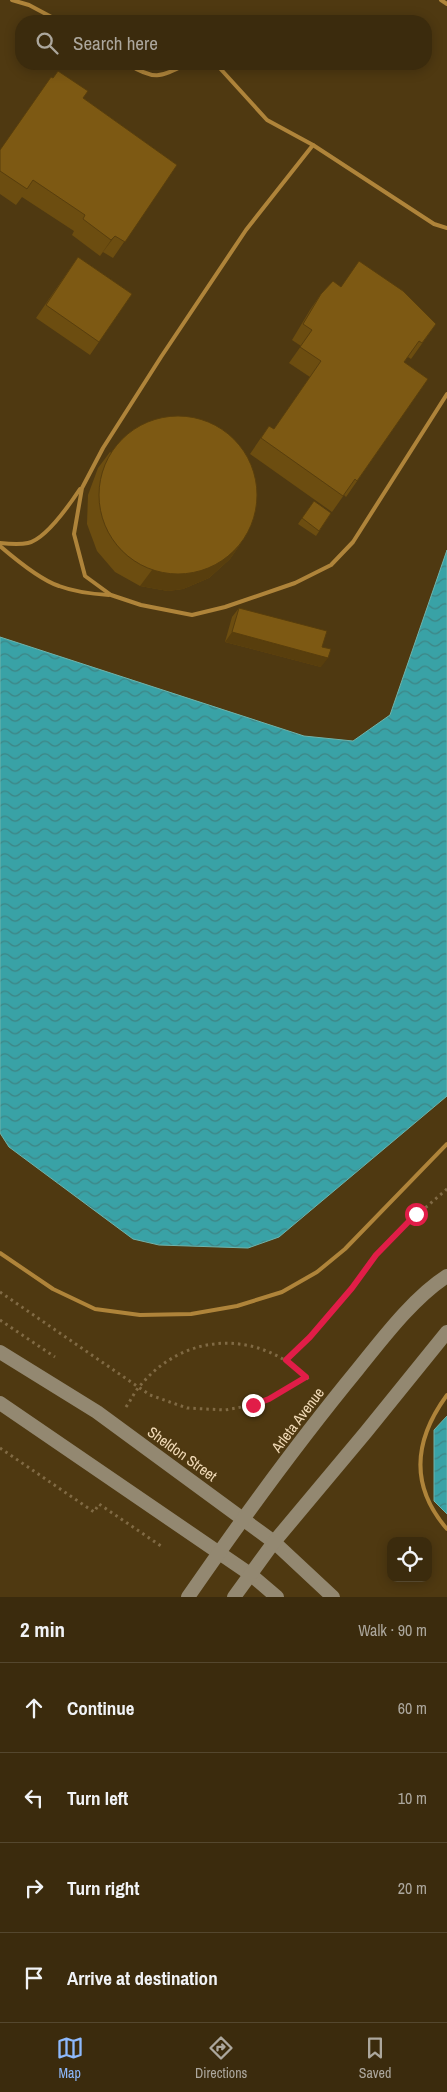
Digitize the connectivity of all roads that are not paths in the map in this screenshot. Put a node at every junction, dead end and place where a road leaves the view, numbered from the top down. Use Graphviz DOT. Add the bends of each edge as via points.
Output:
graph roads {
  1 [pos="12,0"];
  2 [pos="441,0"];
  3 [pos="447,4"];
  4 [pos="48,15"];
  5 [pos="137,70"];
  6 [pos="175,70"];
  7 [pos="222,70"];
  8 [pos="313,145"];
  9 [pos="447,228"];
  10 [pos="447,394"];
  11 [pos="82,488"];
  12 [pos="0,544"];
  13 [pos="111,595"];
  14 [pos="447,1144"];
  15 [pos="0,1253"];
  16 [pos="447,1276"];
  17 [pos="447,1332"];
  18 [pos="0,1352"];
  19 [pos="447,1395"];
  20 [pos="0,1403"];
  21 [pos="244,1520"];
  22 [pos="447,1528"];
  23 [pos="274,1542"];
  24 [pos="219,1553"];
  25 [pos="250,1574"];
  26 [pos="188,1597"];
  27 [pos="234,1597"];
  28 [pos="277,1597"];
  29 [pos="333,1597"];
  1 -- 4 [label="lane" via="29,4"];
  2 -- 3 [label="lane"];
  5 -- 6 [label="lane" via="144,75 166,75"];
  7 -- 8 [label="lane" via="267,120"];
  8 -- 9 [label="lane" via="434,224"];
  8 -- 11 [label="lane" via="246,230 103,448"];
  10 -- 13 [label="lane" via="352,542 330,565 295,583 192,615 141,605"];
  11 -- 12 [label="lane" via="58,521 30,543"];
  11 -- 13 [label="lane" via="74,534 85,576"];
  12 -- 13 [label="lane" via="14,558 58,586 90,594"];
  14 -- 15 [label="lane" via="345,1249 316,1272 282,1292 237,1306 191,1314 140,1315 95,1309 53,1289"];
  16 -- 21 [label="main road, Arleta Avenue" via="393,1326 331,1402"];
  17 -- 23 [label="main road"];
  18 -- 21 [label="main road, Sheldon Street" via="97,1412"];
  19 -- 22 [label="lane" via="434,1412 419,1459 426,1496 435,1515"];
  20 -- 24 [label="main road"];
  21 -- 23 [label="main road, Sheldon Street"];
  21 -- 24 [label="main road, Arleta Avenue"];
  23 -- 25 [label="main road"];
  23 -- 29 [label="main road, Sheldon Street"];
  24 -- 25 [label="main road"];
  24 -- 26 [label="main road, Arleta Avenue"];
  25 -- 27 [label="main road"];
  25 -- 28 [label="main road"];
}
